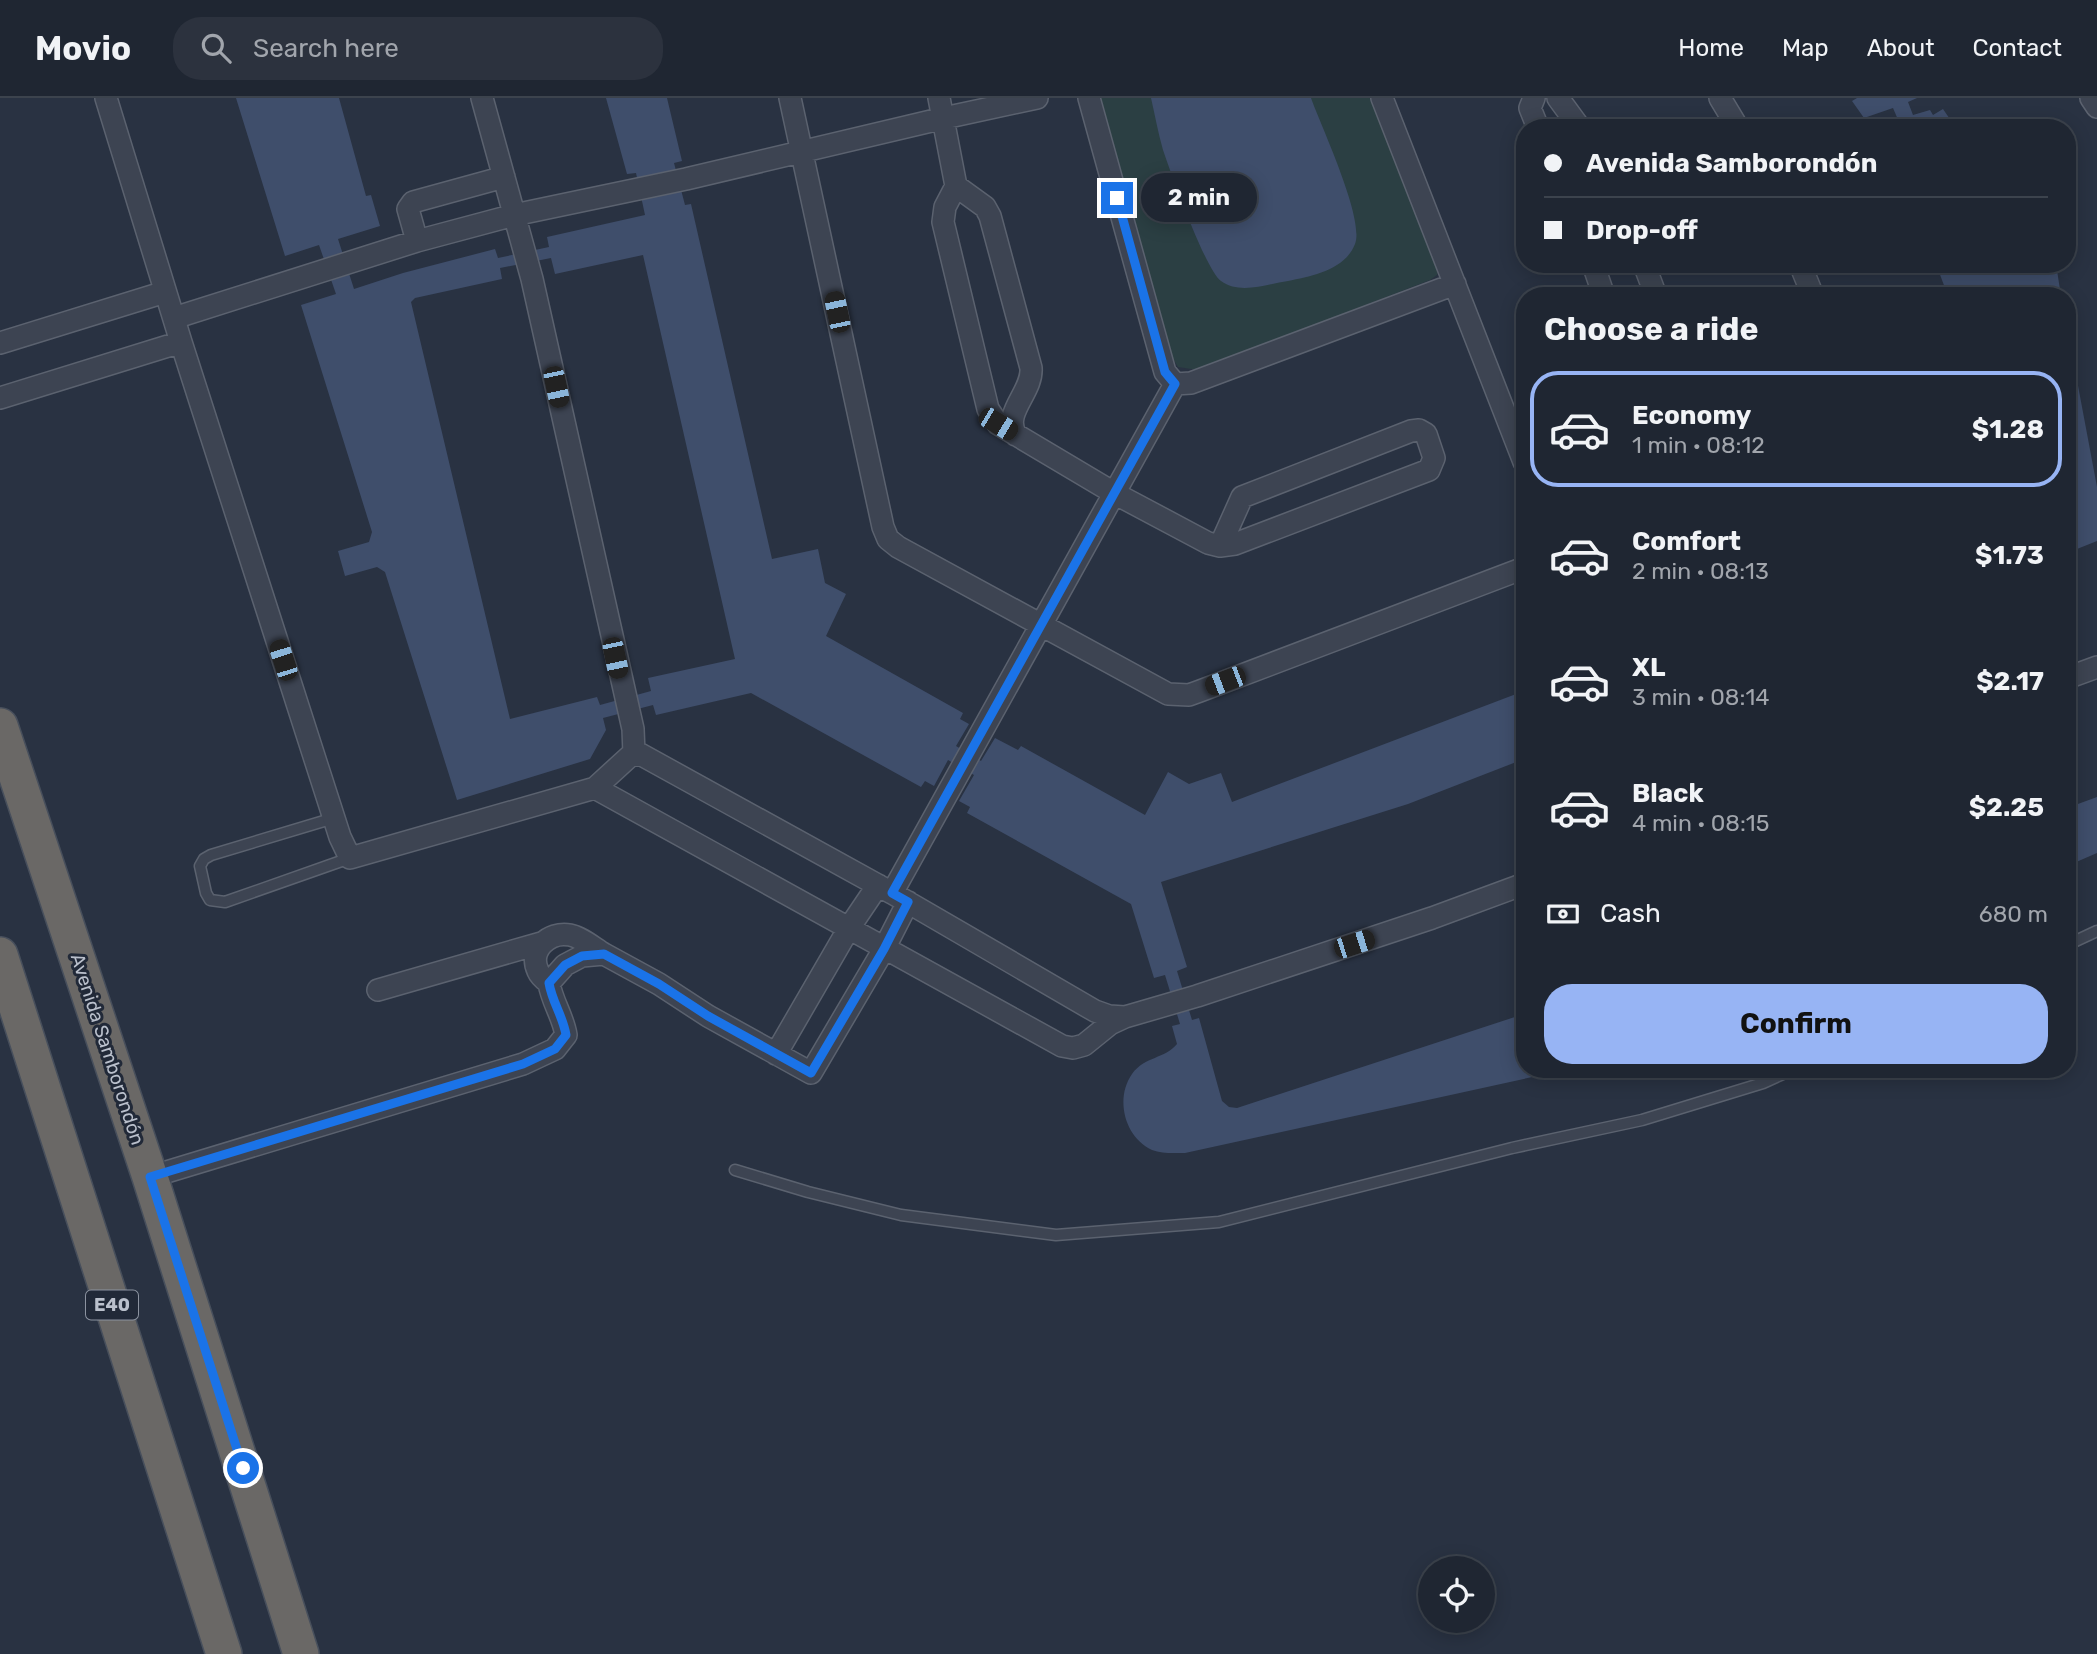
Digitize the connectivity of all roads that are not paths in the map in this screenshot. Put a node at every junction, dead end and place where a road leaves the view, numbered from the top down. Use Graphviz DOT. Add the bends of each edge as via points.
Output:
graph roads {
  1 [pos="106,98"];
  2 [pos="482,98"];
  3 [pos="790,98"];
  4 [pos="1037,98"];
  5 [pos="1089,98"];
  6 [pos="1382,98"];
  7 [pos="1534,98"];
  8 [pos="1558,98"];
  9 [pos="1720,98"];
  10 [pos="2091,98"];
  11 [pos="2097,107"];
  12 [pos="941,108"];
  13 [pos="1534,119"];
  14 [pos="1573,119"];
  15 [pos="1733,119"];
  16 [pos="802,151"];
  17 [pos="504,177"];
  18 [pos="956,186"];
  19 [pos="514,215"];
  20 [pos="416,242"];
  21 [pos="1455,284"];
  22 [pos="165,292"];
  23 [pos="174,318"];
  24 [pos="181,342"];
  25 [pos="0,343"];
  26 [pos="1175,384"];
  27 [pos="0,398"];
  28 [pos="1516,427"];
  29 [pos="1016,435"];
  30 [pos="1114,493"];
  31 [pos="1220,546"];
  32 [pos="1516,572"];
  33 [pos="1042,624"];
  34 [pos="2097,667"];
  35 [pos="2076,675"];
  36 [pos="0,726"];
  37 [pos="634,754"];
  38 [pos="596,788"];
  39 [pos="334,818"];
  40 [pos="349,858"];
  41 [pos="1516,887"];
  42 [pos="893,893"];
  43 [pos="849,928"];
  44 [pos="2097,931"];
  45 [pos="2076,941"];
  46 [pos="541,943"];
  47 [pos="884,949"];
  48 [pos="604,954"];
  49 [pos="1,963"];
  50 [pos="549,983"];
  51 [pos="378,990"];
  52 [pos="1125,1017"];
  53 [pos="776,1054"];
  54 [pos="1774,1078"];
  55 [pos="735,1170"];
  56 [pos="150,1177"];
  57 [pos="224,1654"];
  58 [pos="301,1654"];
  1 -- 22 [label="street"];
  2 -- 17 [label="street"];
  3 -- 16 [label="street"];
  4 -- 12 [label="street"];
  5 -- 26 [label="street" via="1165,372"];
  6 -- 21 [label="street"];
  7 -- 13 [label="street" via="1530,108"];
  8 -- 14 [label="street"];
  9 -- 15 [label="street"];
  10 -- 11 [label="street"];
  12 -- 16 [label="street"];
  12 -- 18 [label="street"];
  16 -- 19 [label="street"];
  16 -- 33 [label="street" via="888,539"];
  17 -- 19 [label="street"];
  17 -- 20 [label="street" via="413,202 408,209"];
  18 -- 29 [label="street" via="943,214 988,410 998,424"];
  18 -- 29 [label="street" via="990,215 1031,368 1029,387 1012,417"];
  19 -- 20 [label="street"];
  19 -- 37 [label="street" via="635,737"];
  20 -- 23 [label="street"];
  21 -- 26 [label="street" via="1191,383"];
  21 -- 28 [label="street"];
  22 -- 23 [label="street"];
  22 -- 25 [label="street"];
  23 -- 24 [label="street"];
  24 -- 27 [label="street"];
  24 -- 39 [label="street"];
  26 -- 30 [label="street"];
  29 -- 30 [label="street"];
  30 -- 31 [label="street"];
  30 -- 33 [label="street"];
  31 -- 31 [label="street" via="1429,470 1434,458 1426,434 1411,431 1242,497"];
  32 -- 33 [label="street" via="1189,695 1168,694"];
  33 -- 42 [label="street"];
  34 -- 35 [label="street"];
  36 -- 56 [label="highway, Avenida Samborondón"];
  37 -- 38 [label="street"];
  37 -- 42 [label="street"];
  38 -- 40 [label="street"];
  38 -- 43 [label="street"];
  39 -- 40 [label="street"];
  39 -- 40 [label="lane" via="204,859 200,874 206,893 210,900 225,902"];
  41 -- 52 [label="street"];
  42 -- 43 [label="street"];
  42 -- 47 [label="street"];
  42 -- 52 [label="street" via="1095,1011"];
  43 -- 47 [label="street"];
  43 -- 53 [label="street"];
  44 -- 45 [label="lane"];
  46 -- 48 [label="street" via="553,935 572,934"];
  46 -- 50 [label="street" via="534,959 538,973"];
  46 -- 51 [label="street"];
  47 -- 52 [label="street" via="1062,1046 1084,1045"];
  47 -- 53 [label="street" via="811,1073"];
  48 -- 50 [label="street" via="574,960"];
  48 -- 53 [label="street"];
  49 -- 57 [label="highway, E40"];
  50 -- 56 [label="street" via="566,1035 555,1049 523,1064"];
  54 -- 55 [label="lane" via="1642,1120 1219,1222 1056,1234 901,1215"];
  56 -- 58 [label="highway, Avenida Samborondón"];
}
